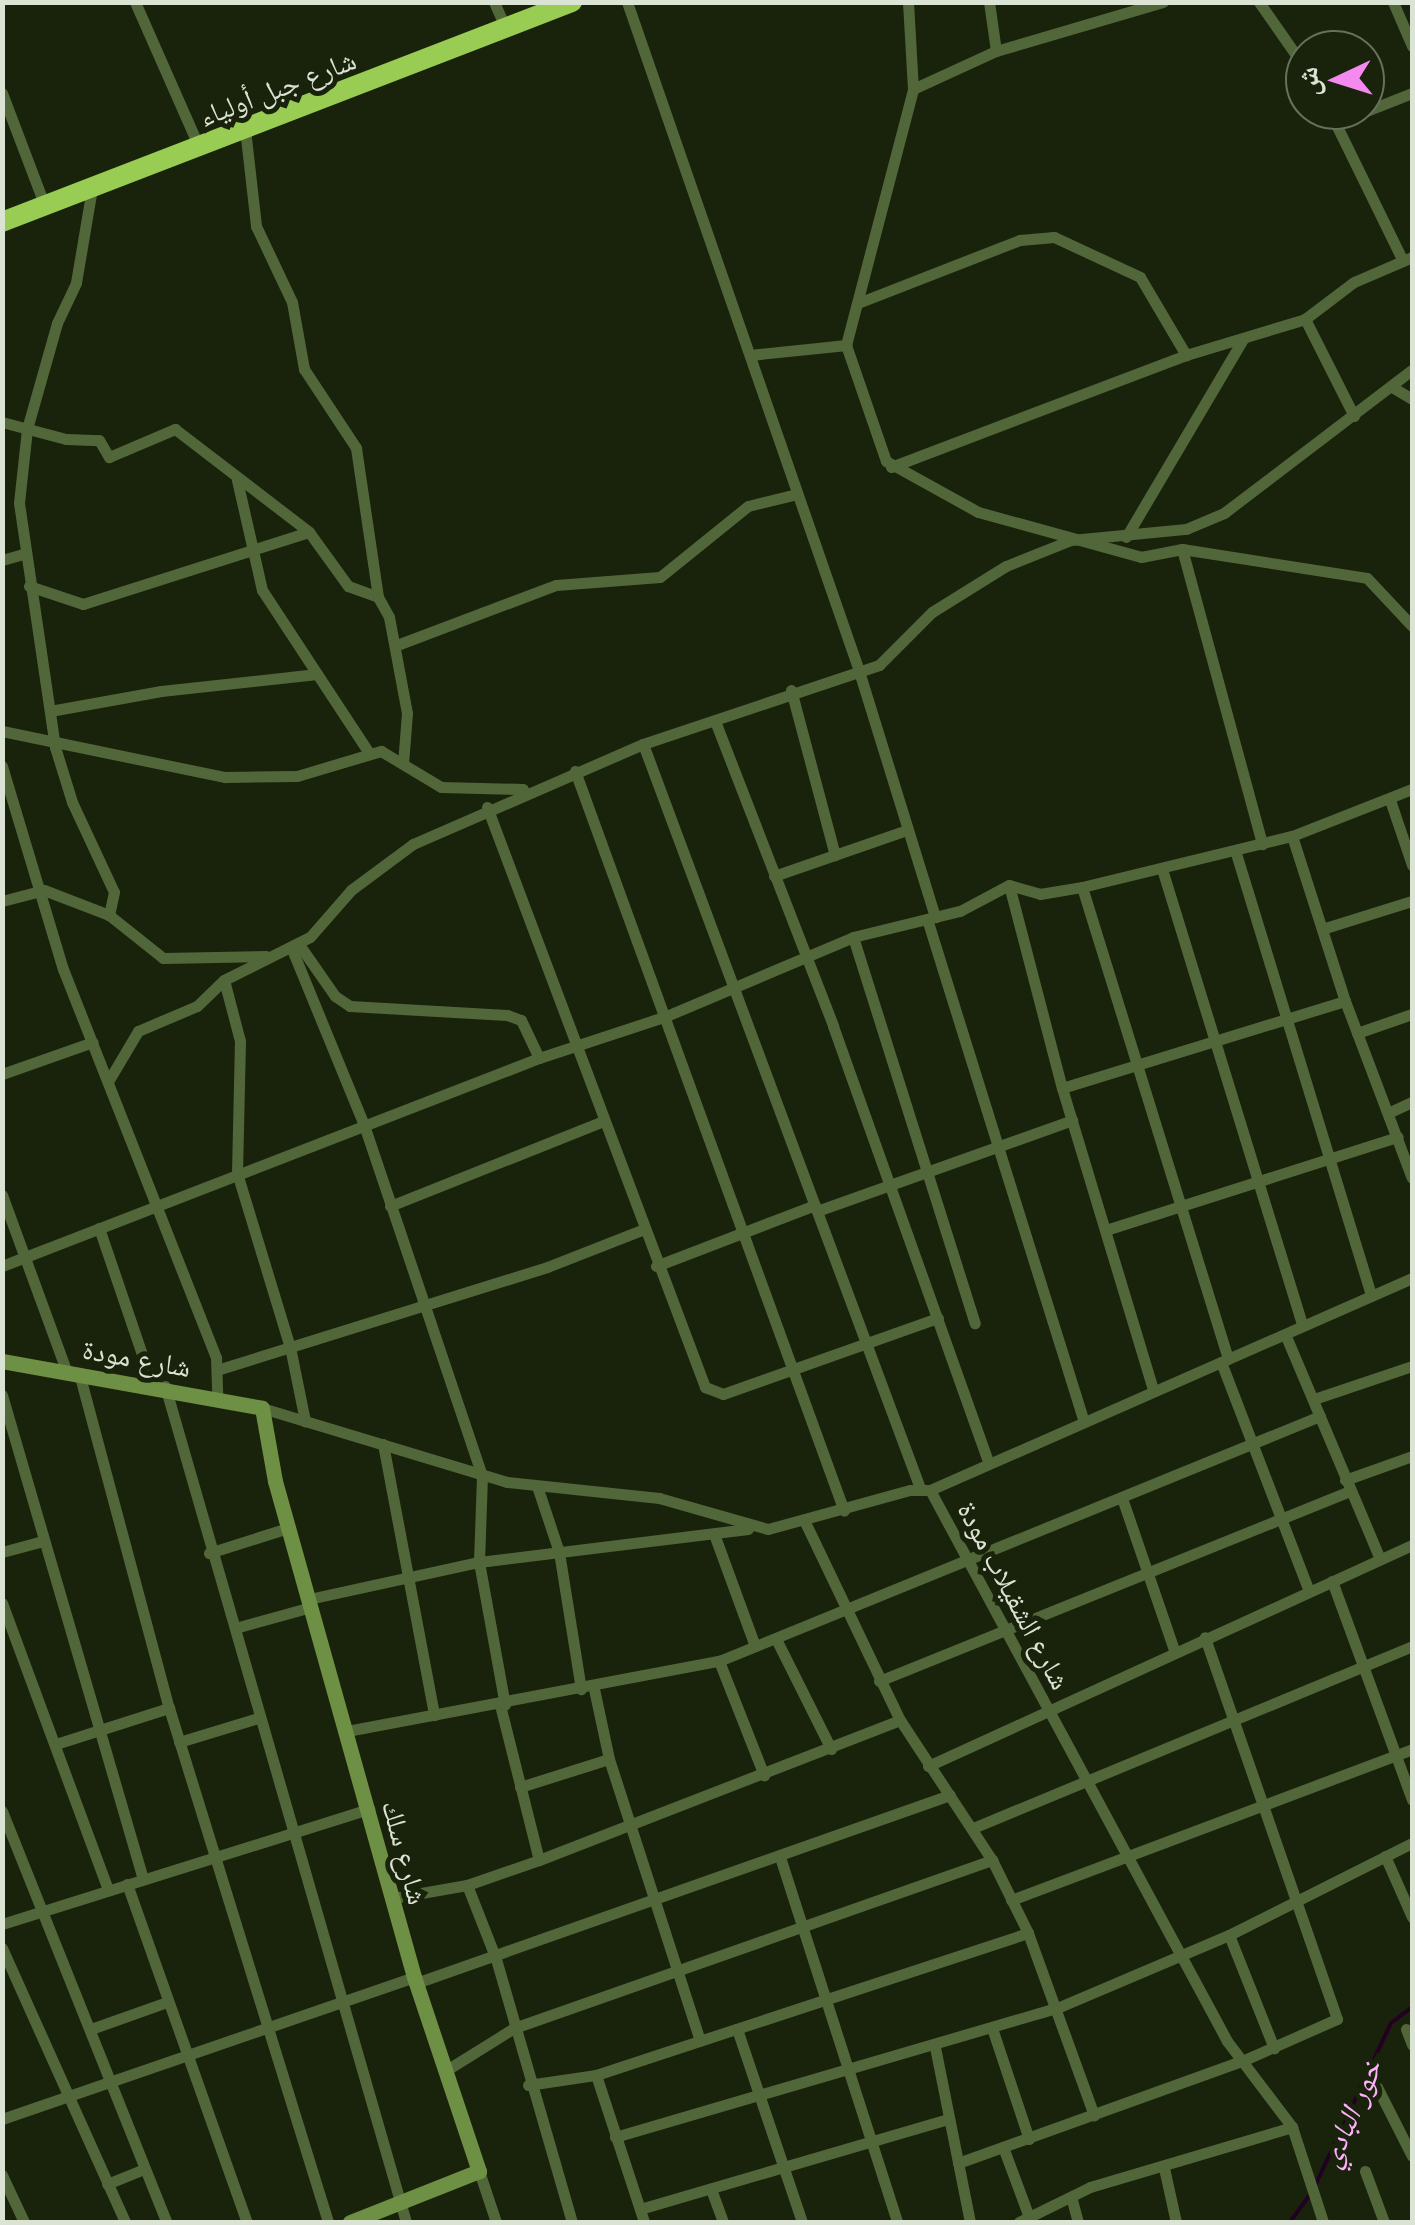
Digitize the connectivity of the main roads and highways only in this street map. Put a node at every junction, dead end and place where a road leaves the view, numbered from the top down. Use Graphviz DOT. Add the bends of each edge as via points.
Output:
graph roads {
  1 [pos="572,2"];
  2 [pos="2,222"];
  1 -- 2 [label="highway, شارع جبل أولياء"];
}
